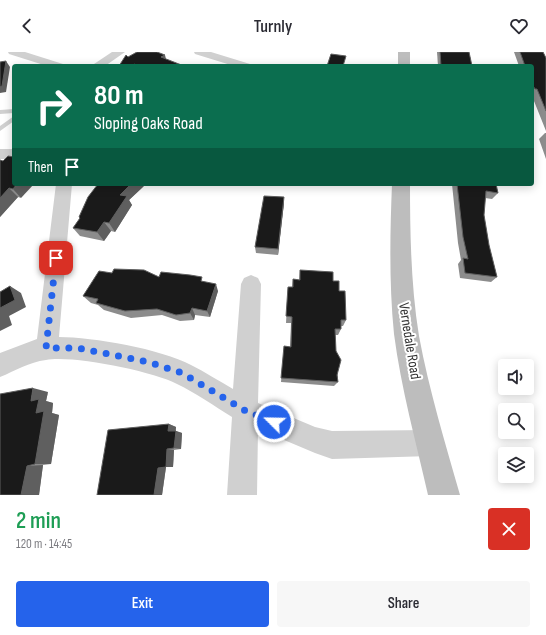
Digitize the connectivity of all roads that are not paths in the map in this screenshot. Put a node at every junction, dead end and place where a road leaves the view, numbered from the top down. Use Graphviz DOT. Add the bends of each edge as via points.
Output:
graph roads {
  1 [pos="13,52"];
  2 [pos="120,52"];
  3 [pos="199,52"];
  4 [pos="404,52"];
  5 [pos="52,64"];
  6 [pos="99,64"];
  7 [pos="239,64"];
  8 [pos="404,64"];
  9 [pos="12,111"];
  10 [pos="0,112"];
  11 [pos="12,120"];
  12 [pos="0,129"];
  13 [pos="0,154"];
  14 [pos="12,154"];
  15 [pos="64,186"];
  16 [pos="401,186"];
  17 [pos="251,284"];
  18 [pos="46,348"];
  19 [pos="0,364"];
  20 [pos="246,411"];
  21 [pos="431,443"];
  22 [pos="242,495"];
  23 [pos="444,495"];
  1 -- 5 [label="street"];
  2 -- 6 [label="street"];
  3 -- 7 [label="street"];
  4 -- 8 [label="street"];
  9 -- 10 [label="lane"];
  11 -- 12 [label="lane"];
  13 -- 14 [label="street"];
  15 -- 18 [label="street"];
  16 -- 21 [label="street, Vernedale Road" via="404,311 422,410"];
  17 -- 20 [label="street"];
  18 -- 19 [label="street"];
  18 -- 20 [label="street" via="78,348 148,362 182,373"];
  20 -- 21 [label="street" via="315,440 332,444"];
  20 -- 22 [label="street"];
  21 -- 23 [label="street, Vernedale Road"];
}
